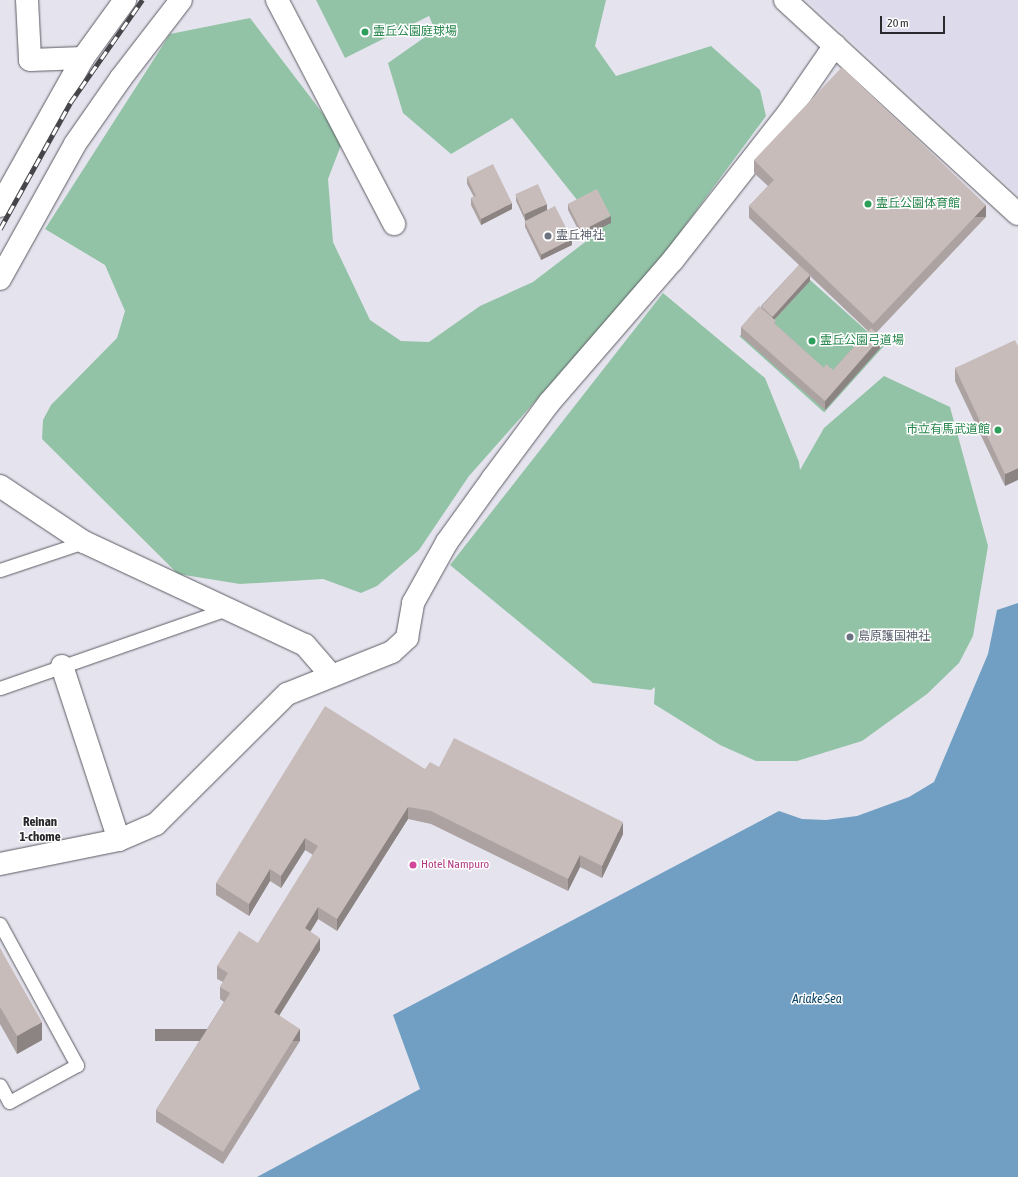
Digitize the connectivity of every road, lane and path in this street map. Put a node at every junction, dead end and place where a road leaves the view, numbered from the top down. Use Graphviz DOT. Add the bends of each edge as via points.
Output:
graph roads {
  1 [pos="27,0"];
  2 [pos="125,0"];
  3 [pos="181,0"];
  4 [pos="277,0"];
  5 [pos="785,0"];
  6 [pos="835,46"];
  7 [pos="83,58"];
  8 [pos="6,182"];
  9 [pos="0,206"];
  10 [pos="1018,214"];
  11 [pos="394,224"];
  12 [pos="0,279"];
  13 [pos="0,486"];
  14 [pos="84,542"];
  15 [pos="0,570"];
  16 [pos="227,609"];
  17 [pos="62,666"];
  18 [pos="331,675"];
  19 [pos="0,688"];
  20 [pos="119,840"];
  21 [pos="0,864"];
  22 [pos="0,924"];
  23 [pos="0,1085"];
  1 -- 7 [label="street" via="30,60"];
  2 -- 7 [label="street"];
  3 -- 12 [label="street" via="121,78 75,144"];
  4 -- 11 [label="street"];
  5 -- 6 [label="street"];
  6 -- 10 [label="street"];
  6 -- 18 [label="street" via="789,112 677,254 549,403 493,478 447,542 413,603 407,638 392,652"];
  7 -- 8 [label="street"];
  8 -- 9 [label="street"];
  13 -- 14 [label="street"];
  14 -- 15 [label="lane"];
  14 -- 16 [label="street"];
  16 -- 17 [label="lane"];
  16 -- 18 [label="street" via="305,645"];
  17 -- 19 [label="lane"];
  17 -- 20 [label="street"];
  18 -- 20 [label="street" via="287,694 156,824"];
  20 -- 21 [label="street"];
  22 -- 23 [label="lane" via="77,1065 9,1102"];
}
